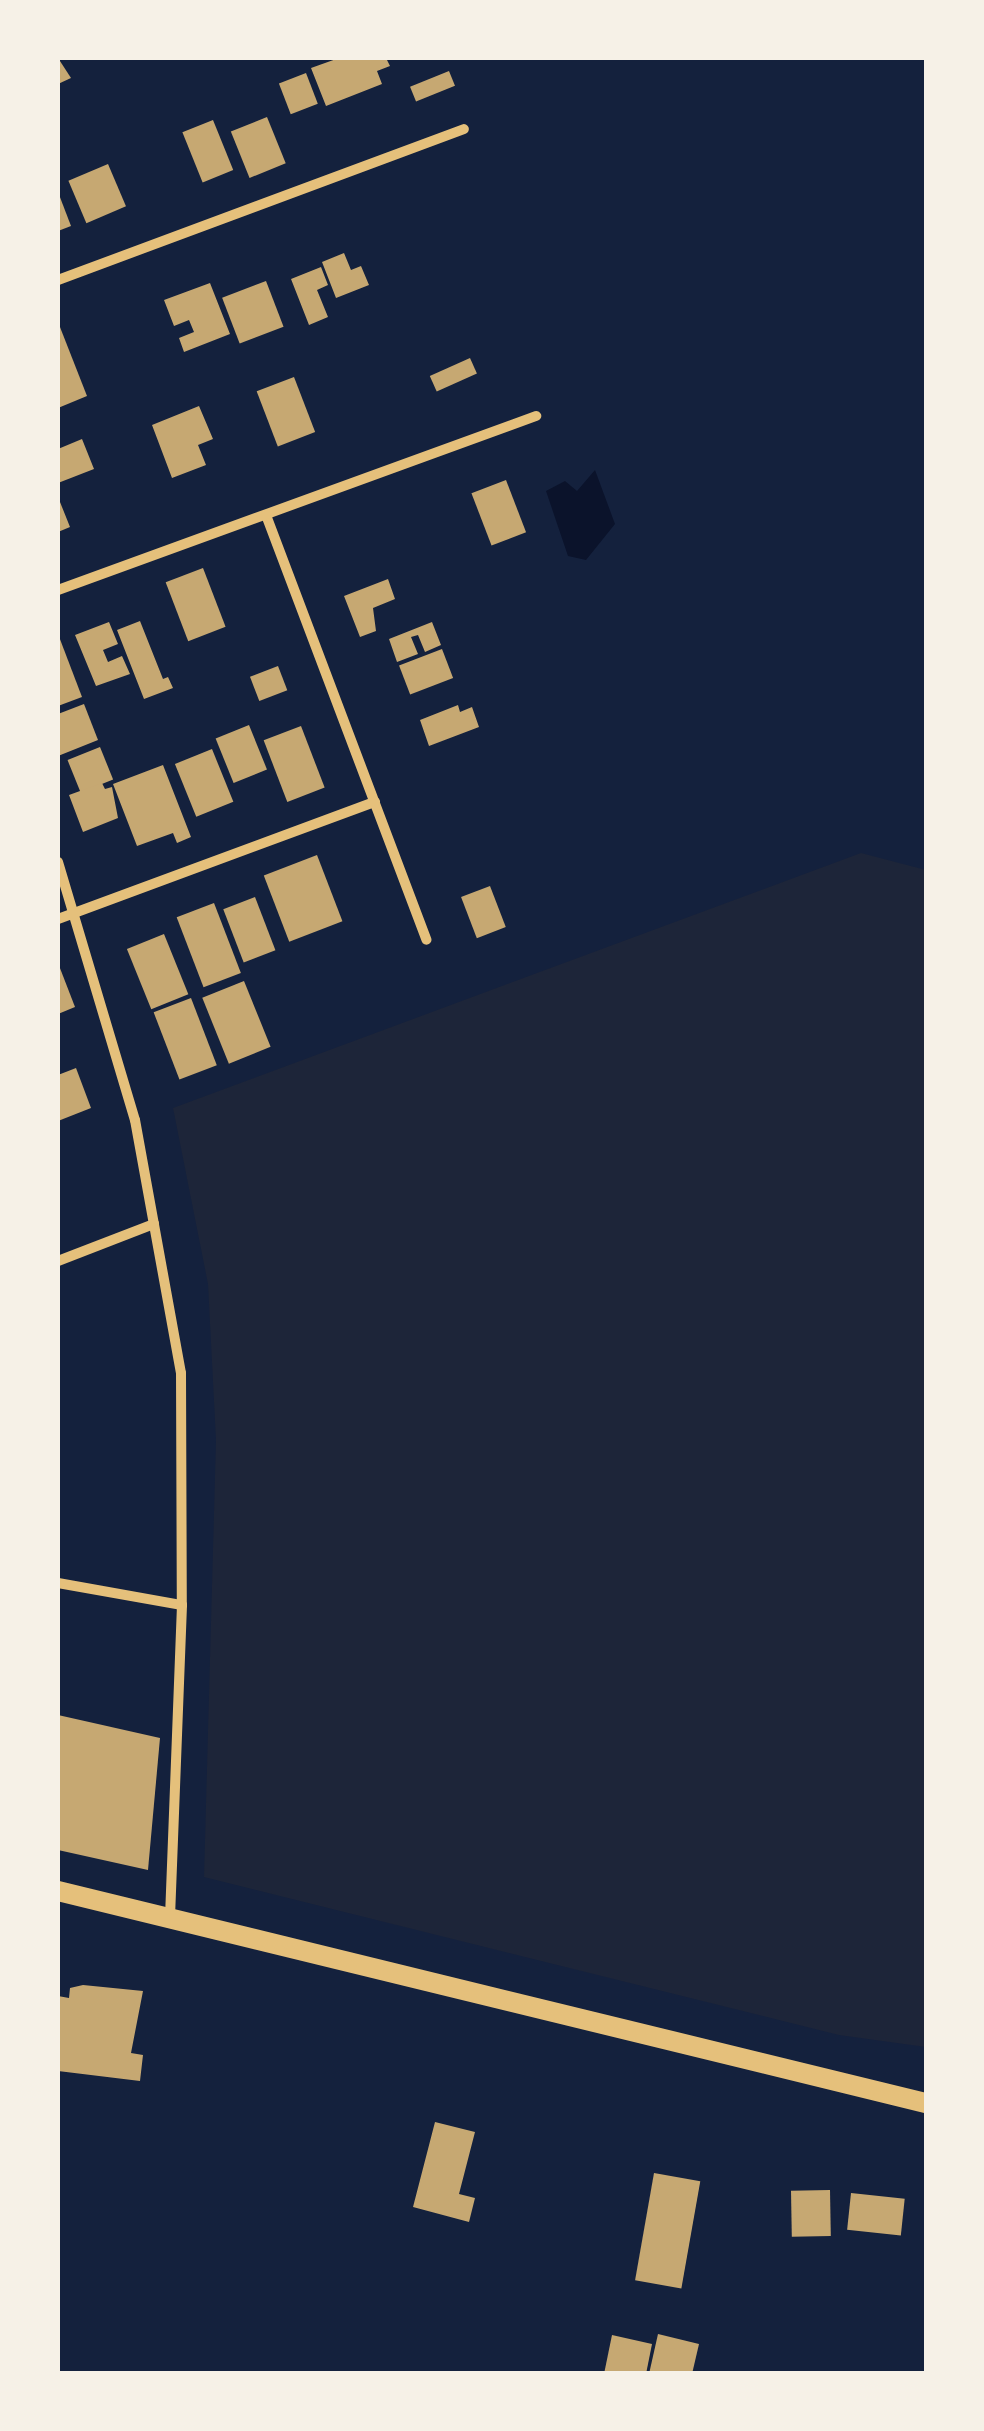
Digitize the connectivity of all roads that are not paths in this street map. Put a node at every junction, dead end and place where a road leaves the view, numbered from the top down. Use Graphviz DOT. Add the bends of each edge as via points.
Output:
graph roads {
  1 [pos="464,129"];
  2 [pos="58,280"];
  3 [pos="536,416"];
  4 [pos="266,514"];
  5 [pos="58,590"];
  6 [pos="375,802"];
  7 [pos="58,862"];
  8 [pos="76,912"];
  9 [pos="58,918"];
  10 [pos="427,940"];
  11 [pos="154,1224"];
  12 [pos="58,1262"];
  13 [pos="58,1583"];
  14 [pos="182,1605"];
  15 [pos="58,1890"];
  16 [pos="170,1916"];
  17 [pos="926,2104"];
  1 -- 2 [label="street"];
  3 -- 4 [label="street"];
  4 -- 5 [label="street"];
  4 -- 6 [label="street"];
  6 -- 8 [label="street"];
  6 -- 10 [label="street"];
  7 -- 8 [label="street"];
  8 -- 9 [label="street"];
  8 -- 11 [label="street" via="135,1120"];
  11 -- 12 [label="street"];
  11 -- 14 [label="street" via="182,1373"];
  13 -- 14 [label="street"];
  14 -- 16 [label="street"];
  15 -- 16 [label="main road"];
  16 -- 17 [label="main road"];
}
